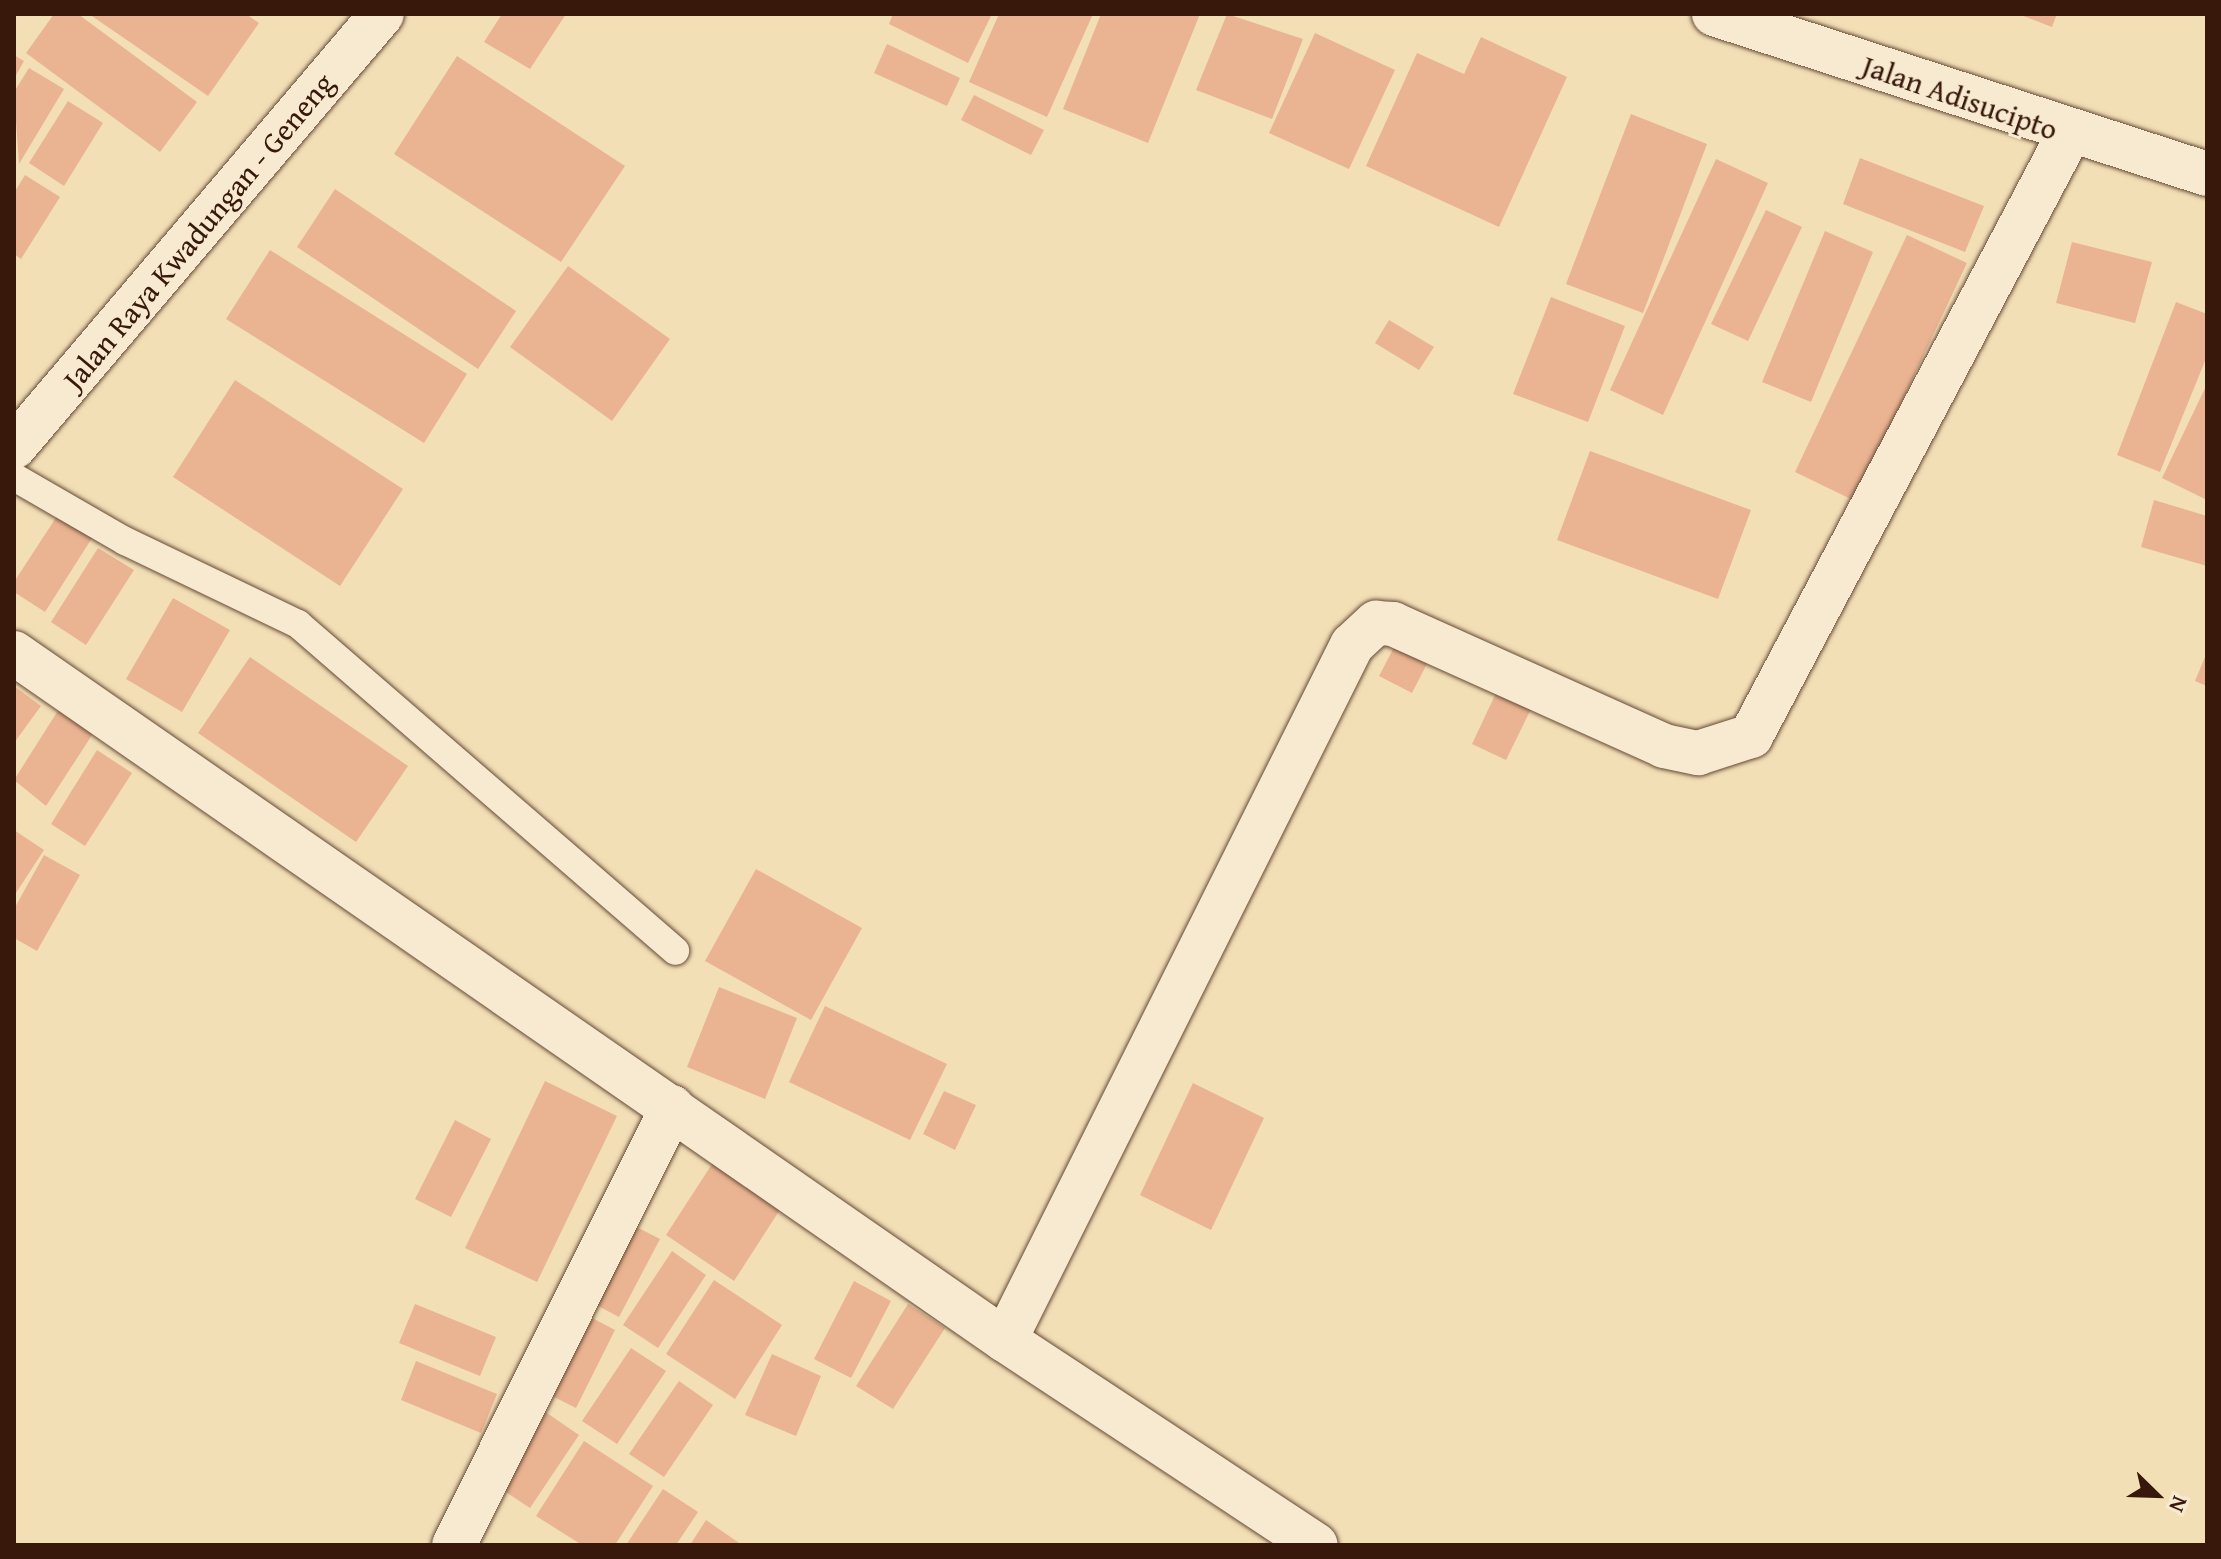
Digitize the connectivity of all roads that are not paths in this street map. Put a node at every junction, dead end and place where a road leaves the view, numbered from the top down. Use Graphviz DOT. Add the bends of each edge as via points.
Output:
graph roads {
  1 [pos="382,14"];
  2 [pos="1714,14"];
  3 [pos="2069,134"];
  4 [pos="2207,174"];
  5 [pos="14,447"];
  6 [pos="14,477"];
  7 [pos="14,653"];
  8 [pos="675,951"];
  9 [pos="672,1107"];
  10 [pos="1005,1340"];
  11 [pos="454,1545"];
  12 [pos="1316,1545"];
  1 -- 5 [label="street, Jalan Raya Kwadungan - Geneng"];
  2 -- 3 [label="street, Jalan Adisucipto"];
  3 -- 4 [label="street, Jalan Adisucipto"];
  3 -- 10 [label="street" via="1751,736 1698,753 1664,746 1393,624 1376,623 1352,645"];
  6 -- 8 [label="lane" via="125,541 298,624"];
  7 -- 9 [label="street"];
  9 -- 10 [label="street"];
  9 -- 11 [label="street"];
  10 -- 12 [label="street"];
}
